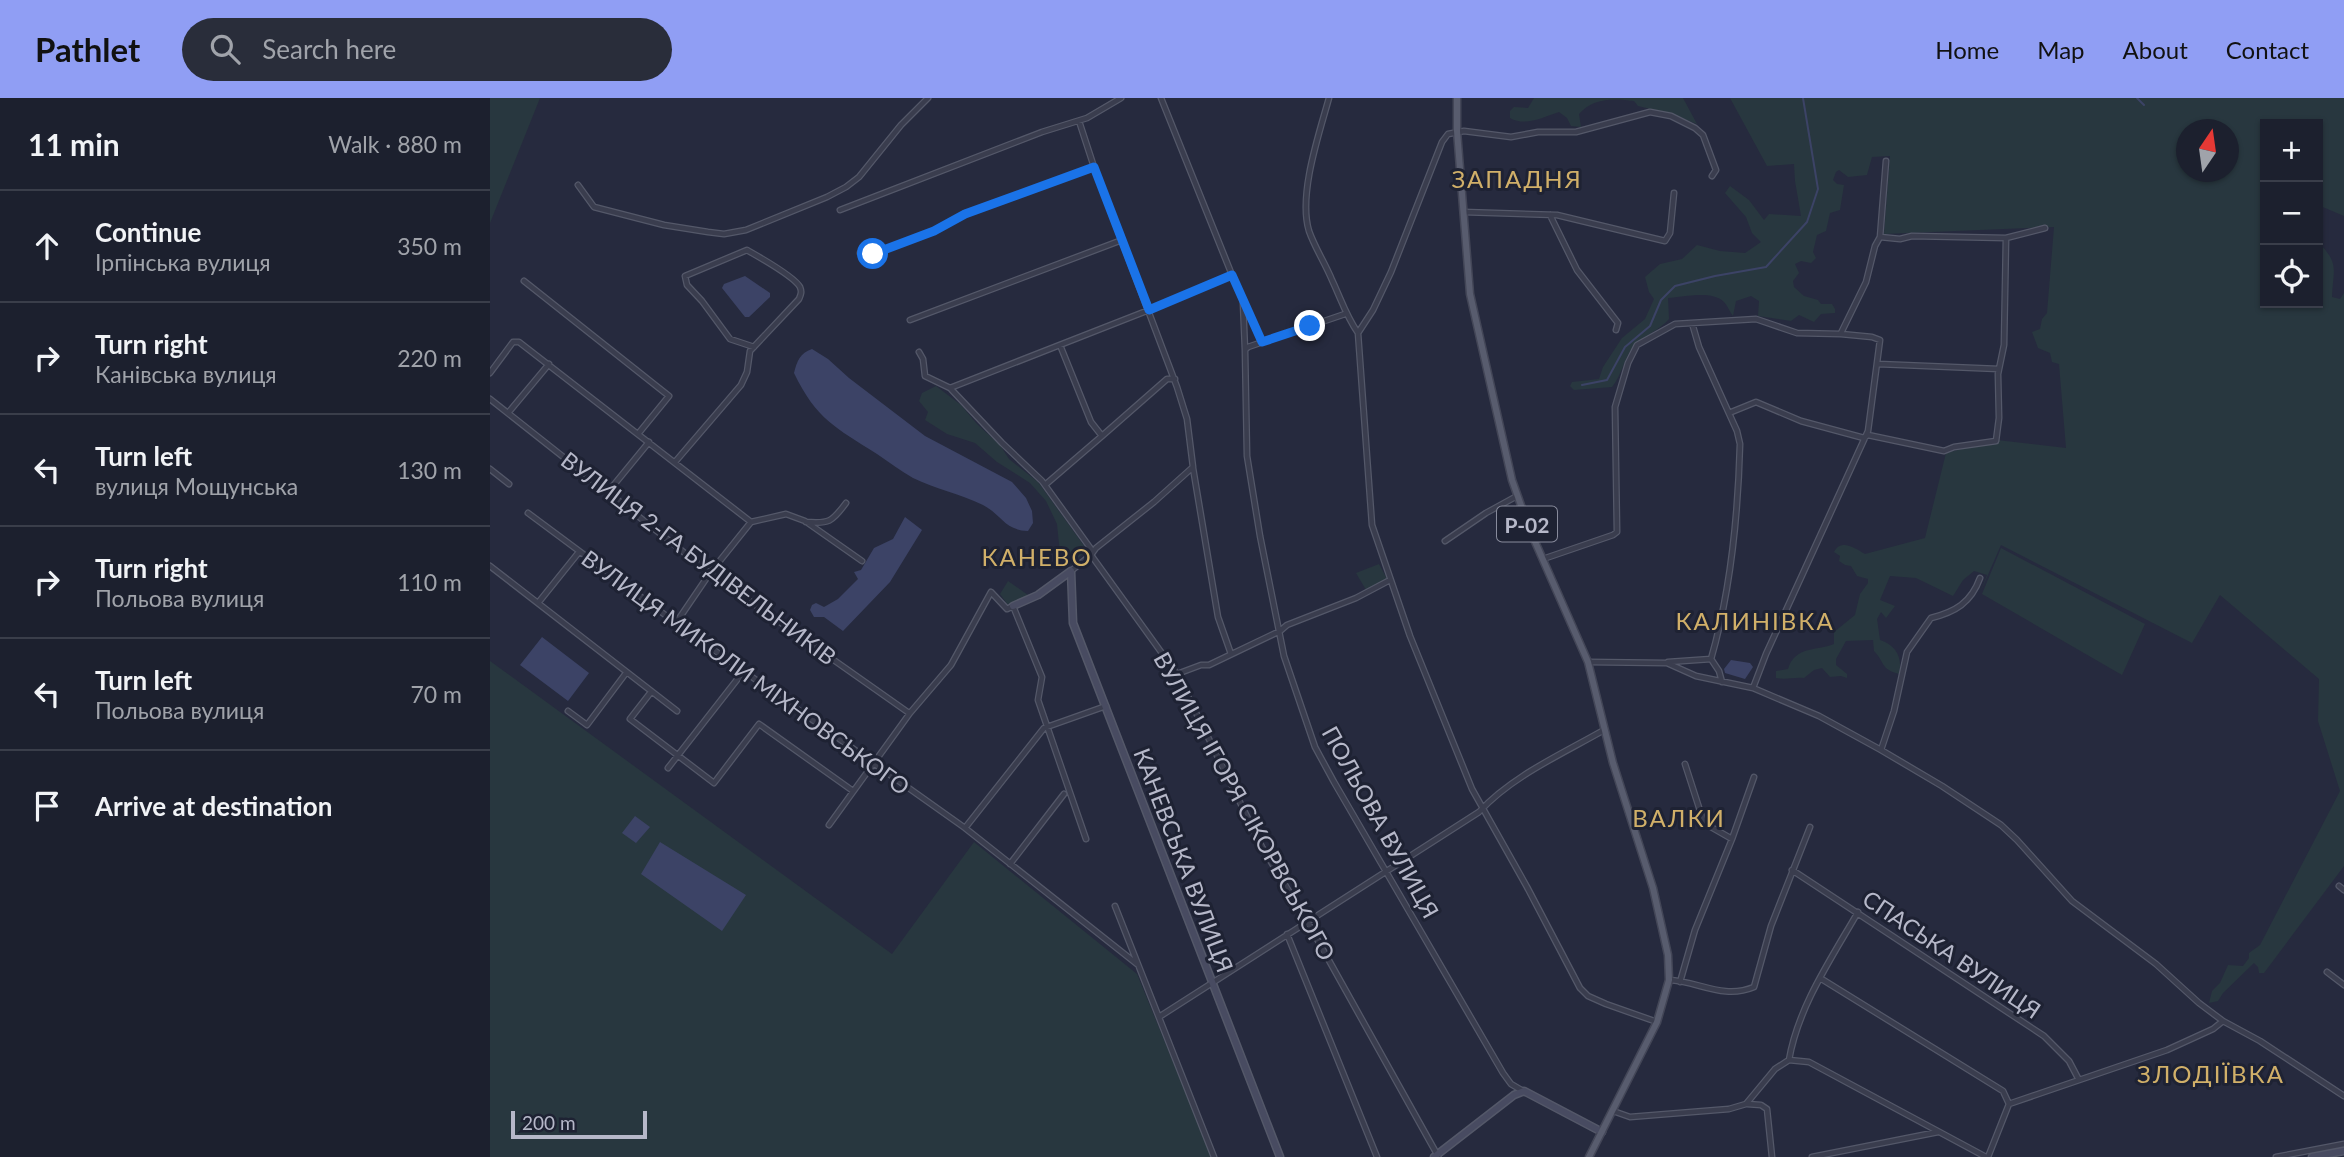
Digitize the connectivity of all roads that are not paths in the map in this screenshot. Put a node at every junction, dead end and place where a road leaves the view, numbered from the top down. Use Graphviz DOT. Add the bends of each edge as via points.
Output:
graph roads {
  1 [pos="928,98"];
  2 [pos="1121,98"];
  3 [pos="1161,98"];
  4 [pos="1329,98"];
  5 [pos="1457,98"];
  6 [pos="1079,121"];
  7 [pos="1457,131"];
  8 [pos="1886,161"];
  9 [pos="1094,167"];
  10 [pos="1712,176"];
  11 [pos="578,185"];
  12 [pos="1674,192"];
  13 [pos="840,210"];
  14 [pos="1463,212"];
  15 [pos="1550,215"];
  16 [pos="2045,228"];
  17 [pos="1880,237"];
  18 [pos="2006,238"];
  19 [pos="1122,240"];
  20 [pos="860,253"];
  21 [pos="1232,275"];
  22 [pos="524,281"];
  23 [pos="1243,298"];
  24 [pos="1149,310"];
  25 [pos="1345,314"];
  26 [pos="910,320"];
  27 [pos="1692,323"];
  28 [pos="1310,326"];
  29 [pos="1616,330"];
  30 [pos="1312,333"];
  31 [pos="1358,333"];
  32 [pos="1841,334"];
  33 [pos="1262,342"];
  34 [pos="1060,345"];
  35 [pos="752,349"];
  36 [pos="1245,350"];
  37 [pos="919,352"];
  38 [pos="549,364"];
  39 [pos="1878,364"];
  40 [pos="1998,369"];
  41 [pos="490,373"];
  42 [pos="1174,379"];
  43 [pos="950,388"];
  44 [pos="490,399"];
  45 [pos="508,413"];
  46 [pos="1729,413"];
  47 [pos="638,434"];
  48 [pos="1102,436"];
  49 [pos="1864,438"];
  50 [pos="649,442"];
  51 [pos="675,462"];
  52 [pos="1193,467"];
  53 [pos="490,469"];
  54 [pos="509,484"];
  55 [pos="1045,485"];
  56 [pos="608,492"];
  57 [pos="1517,496"];
  58 [pos="846,503"];
  59 [pos="528,513"];
  60 [pos="805,521"];
  61 [pos="751,522"];
  62 [pos="1445,541"];
  63 [pos="579,552"];
  64 [pos="1091,555"];
  65 [pos="1543,559"];
  66 [pos="862,561"];
  67 [pos="490,566"];
  68 [pos="1071,571"];
  69 [pos="710,573"];
  70 [pos="1980,578"];
  71 [pos="1390,579"];
  72 [pos="538,603"];
  73 [pos="1013,606"];
  74 [pos="676,623"];
  75 [pos="1280,631"];
  76 [pos="1231,654"];
  77 [pos="1711,659"];
  78 [pos="1588,663"];
  79 [pos="1667,663"];
  80 [pos="743,672"];
  81 [pos="626,673"];
  82 [pos="1177,674"];
  83 [pos="1722,682"];
  84 [pos="1753,688"];
  85 [pos="651,692"];
  86 [pos="1106,706"];
  87 [pos="568,711"];
  88 [pos="677,711"];
  89 [pos="910,713"];
  90 [pos="1047,727"];
  91 [pos="1604,730"];
  92 [pos="1881,750"];
  93 [pos="677,755"];
  94 [pos="872,763"];
  95 [pos="1685,764"];
  96 [pos="668,768"];
  97 [pos="1754,777"];
  98 [pos="853,790"];
  99 [pos="1064,794"];
  100 [pos="1482,809"];
  101 [pos="829,825"];
  102 [pos="1810,827"];
  103 [pos="965,828"];
  104 [pos="1086,839"];
  105 [pos="1732,839"];
  106 [pos="1010,864"];
  107 [pos="1386,869"];
  108 [pos="1792,870"];
  109 [pos="2339,886"];
  110 [pos="2344,890"];
  111 [pos="1115,906"];
  112 [pos="1858,912"];
  113 [pos="1307,921"];
  114 [pos="1287,934"];
  115 [pos="1138,964"];
  116 [pos="2327,972"];
  117 [pos="1820,978"];
  118 [pos="1669,980"];
  119 [pos="1680,982"];
  120 [pos="1212,983"];
  121 [pos="2344,985"];
  122 [pos="1159,1017"];
  123 [pos="2223,1021"];
  124 [pos="1657,1022"];
  125 [pos="1788,1060"];
  126 [pos="2080,1080"];
  127 [pos="1524,1091"];
  128 [pos="2344,1096"];
  129 [pos="1746,1104"];
  130 [pos="2009,1104"];
  131 [pos="1613,1111"];
  132 [pos="1602,1132"];
  133 [pos="1938,1132"];
  134 [pos="2344,1144"];
  135 [pos="2339,1150"];
  136 [pos="1437,1156"];
  137 [pos="1214,1157"];
  138 [pos="1280,1157"];
  139 [pos="1377,1157"];
  140 [pos="1589,1157"];
  141 [pos="1772,1157"];
  142 [pos="1812,1157"];
  143 [pos="1987,1157"];
  144 [pos="2276,1157"];
  145 [pos="2312,1157"];
  1 -- 11 [label="street" via="846,187 757,227 724,234 664,225 594,207"];
  2 -- 6 [label="street"];
  3 -- 21 [label="street"];
  4 -- 25 [label="street" via="1308,186 1307,218"];
  5 -- 7 [label="main road, Р-02"];
  6 -- 9 [label="street"];
  6 -- 13 [label="street"];
  7 -- 10 [label="street" via="1511,137 1576,132 1650,112 1685,121 1703,135 1716,170"];
  7 -- 14 [label="main road, Р-02"];
  7 -- 31 [label="street" via="1441,142 1391,272"];
  8 -- 17 [label="street"];
  9 -- 19 [label="street"];
  9 -- 20 [label="street" via="965,214 873,254"];
  12 -- 15 [label="street" via="1665,241"];
  14 -- 15 [label="street"];
  14 -- 57 [label="main road, Р-02" via="1474,320"];
  15 -- 29 [label="street" via="1577,270 1618,323"];
  16 -- 18 [label="street"];
  17 -- 18 [label="street"];
  17 -- 32 [label="street" via="1866,282"];
  18 -- 40 [label="street" via="2004,345"];
  19 -- 24 [label="street"];
  19 -- 26 [label="street"];
  21 -- 23 [label="street"];
  21 -- 24 [label="street"];
  22 -- 47 [label="street" via="669,396"];
  23 -- 33 [label="street"];
  23 -- 36 [label="street, ПОЛЬОВА ВУЛИЦЯ"];
  24 -- 34 [label="street"];
  24 -- 42 [label="street"];
  25 -- 28 [label="street"];
  25 -- 31 [label="street"];
  27 -- 32 [label="street" via="1756,319 1797,333"];
  27 -- 46 [label="street"];
  27 -- 65 [label="street" via="1675,324 1637,345 1628,363 1615,407 1617,532"];
  28 -- 30 [label="street"];
  28 -- 33 [label="street"];
  31 -- 71 [label="street" via="1372,525"];
  32 -- 39 [label="street" via="1880,340"];
  33 -- 36 [label="street"];
  34 -- 43 [label="street"];
  34 -- 48 [label="street" via="1091,422"];
  35 -- 35 [label="street" via="730,339 687,285 685,276 747,250 767,261 801,292"];
  35 -- 51 [label="street" via="741,385"];
  36 -- 75 [label="street, ПОЛЬОВА ВУЛИЦЯ" via="1247,456"];
  37 -- 43 [label="street, ВУЛИЦЯ ІГОРЯ СІКОРВСЬКОГО" via="925,376"];
  38 -- 41 [label="street" via="517,342"];
  38 -- 45 [label="street"];
  38 -- 47 [label="street"];
  39 -- 40 [label="street"];
  39 -- 49 [label="street"];
  40 -- 49 [label="street" via="1996,442 1944,451 1868,435"];
  42 -- 48 [label="street" via="1167,379"];
  42 -- 52 [label="street" via="1187,419"];
  43 -- 55 [label="street, ВУЛИЦЯ ІГОРЯ СІКОРВСЬКОГО"];
  44 -- 45 [label="street, ВУЛИЦЯ 2-ГА БУДІВЕЛЬНИКІВ"];
  45 -- 56 [label="street, ВУЛИЦЯ 2-ГА БУДІВЕЛЬНИКІВ"];
  46 -- 49 [label="street" via="1756,402 1801,421"];
  46 -- 77 [label="street" via="1740,444 1740,469 1723,618"];
  47 -- 50 [label="street"];
  48 -- 55 [label="street"];
  49 -- 84 [label="street"];
  50 -- 51 [label="street"];
  50 -- 56 [label="street"];
  51 -- 61 [label="street"];
  52 -- 64 [label="street"];
  52 -- 76 [label="street" via="1217,617"];
  53 -- 54 [label="street"];
  55 -- 64 [label="street, ВУЛИЦЯ ІГОРЯ СІКОРВСЬКОГО"];
  56 -- 69 [label="street, ВУЛИЦЯ 2-ГА БУДІВЕЛЬНИКІВ"];
  57 -- 62 [label="street"];
  57 -- 65 [label="main road, Р-02"];
  58 -- 60 [label="street" via="824,524"];
  59 -- 63 [label="street, ВУЛИЦЯ МИКОЛИ МІХНОВСЬКОГО"];
  60 -- 61 [label="street" via="786,514"];
  60 -- 66 [label="street"];
  61 -- 69 [label="street"];
  63 -- 72 [label="street"];
  63 -- 74 [label="street, ВУЛИЦЯ МИКОЛИ МІХНОВСЬКОГО"];
  64 -- 68 [label="street"];
  64 -- 82 [label="street, ВУЛИЦЯ ІГОРЯ СІКОРВСЬКОГО"];
  65 -- 78 [label="main road, Р-02"];
  67 -- 72 [label="street"];
  68 -- 73 [label="street"];
  68 -- 86 [label="street, КАНЕВСЬКА ВУЛИЦЯ" via="1073,623"];
  69 -- 74 [label="street"];
  69 -- 89 [label="street, ВУЛИЦЯ 2-ГА БУДІВЕЛЬНИКІВ"];
  70 -- 92 [label="street" via="1964,606 1931,618 1907,652"];
  71 -- 75 [label="street"];
  71 -- 100 [label="street"];
  72 -- 81 [label="street"];
  73 -- 89 [label="street" via="1007,609 991,592 951,665"];
  73 -- 90 [label="street" via="1042,677 1038,700"];
  74 -- 80 [label="street, ВУЛИЦЯ МИКОЛИ МІХНОВСЬКОГО"];
  75 -- 76 [label="street"];
  75 -- 107 [label="street, ПОЛЬОВА ВУЛИЦЯ" via="1315,747"];
  76 -- 82 [label="street"];
  77 -- 79 [label="street"];
  77 -- 83 [label="street"];
  78 -- 79 [label="street"];
  78 -- 91 [label="main road, Р-02"];
  79 -- 83 [label="street"];
  80 -- 93 [label="street"];
  80 -- 94 [label="street, ВУЛИЦЯ МИКОЛИ МІХНОВСЬКОГО"];
  81 -- 85 [label="street"];
  81 -- 87 [label="street" via="587,725"];
  82 -- 113 [label="street, ВУЛИЦЯ ІГОРЯ СІКОРВСЬКОГО" via="1262,847"];
  83 -- 84 [label="street"];
  84 -- 92 [label="street" via="1819,716"];
  85 -- 88 [label="street"];
  85 -- 93 [label="street" via="630,719"];
  86 -- 90 [label="street"];
  86 -- 120 [label="street, КАНЕВСЬКА ВУЛИЦЯ"];
  89 -- 94 [label="street"];
  90 -- 103 [label="street"];
  90 -- 104 [label="street"];
  91 -- 100 [label="street" via="1520,779"];
  91 -- 118 [label="main road, Р-02" via="1653,888"];
  92 -- 123 [label="street" via="2001,825 2072,901"];
  93 -- 96 [label="street"];
  93 -- 98 [label="street" via="714,783 759,724"];
  94 -- 98 [label="street"];
  94 -- 103 [label="street, ВУЛИЦЯ МИКОЛИ МІХНОВСЬКОГО"];
  95 -- 105 [label="street" via="1704,823"];
  97 -- 105 [label="street"];
  98 -- 101 [label="street"];
  99 -- 106 [label="street"];
  100 -- 107 [label="street"];
  100 -- 124 [label="street" via="1580,988 1588,996"];
  102 -- 108 [label="street"];
  103 -- 106 [label="street, ВУЛИЦЯ МИКОЛИ МІХНОВСЬКОГО"];
  105 -- 119 [label="street" via="1695,930"];
  106 -- 115 [label="street, ВУЛИЦЯ МИКОЛИ МІХНОВСЬКОГО"];
  107 -- 113 [label="street"];
  107 -- 127 [label="street, ПОЛЬОВА ВУЛИЦЯ" via="1503,1073"];
  108 -- 112 [label="street, СПАСЬКА ВУЛИЦЯ"];
  108 -- 119 [label="street" via="1754,988 1721,991"];
  109 -- 110 [label="street"];
  111 -- 115 [label="street"];
  112 -- 117 [label="street"];
  112 -- 126 [label="street, СПАСЬКА ВУЛИЦЯ" via="2044,1037 2069,1061"];
  113 -- 114 [label="street"];
  113 -- 136 [label="street, ВУЛИЦЯ ІГОРЯ СІКОРВСЬКОГО"];
  114 -- 120 [label="street"];
  114 -- 139 [label="street"];
  115 -- 122 [label="street"];
  116 -- 121 [label="street"];
  117 -- 125 [label="street"];
  117 -- 130 [label="street" via="2003,1091"];
  118 -- 119 [label="street"];
  118 -- 124 [label="main road, Р-02"];
  120 -- 122 [label="street"];
  120 -- 138 [label="street, КАНЕВСЬКА ВУЛИЦЯ"];
  122 -- 137 [label="street"];
  123 -- 126 [label="street" via="2167,1050"];
  123 -- 128 [label="street"];
  124 -- 131 [label="main road, Р-02"];
  125 -- 129 [label="street" via="1774,1069"];
  125 -- 133 [label="street" via="1809,1062"];
  126 -- 130 [label="street"];
  127 -- 132 [label="street, ПОЛЬОВА ВУЛИЦЯ"];
  127 -- 136 [label="street"];
  129 -- 131 [label="street" via="1639,1117"];
  129 -- 141 [label="street" via="1767,1109"];
  130 -- 143 [label="street"];
  131 -- 132 [label="main road, Р-02"];
  132 -- 140 [label="main road, Р-02"];
  133 -- 142 [label="street"];
  133 -- 143 [label="street"];
  134 -- 135 [label="street"];
  135 -- 144 [label="street"];
  135 -- 145 [label="street"];
}
